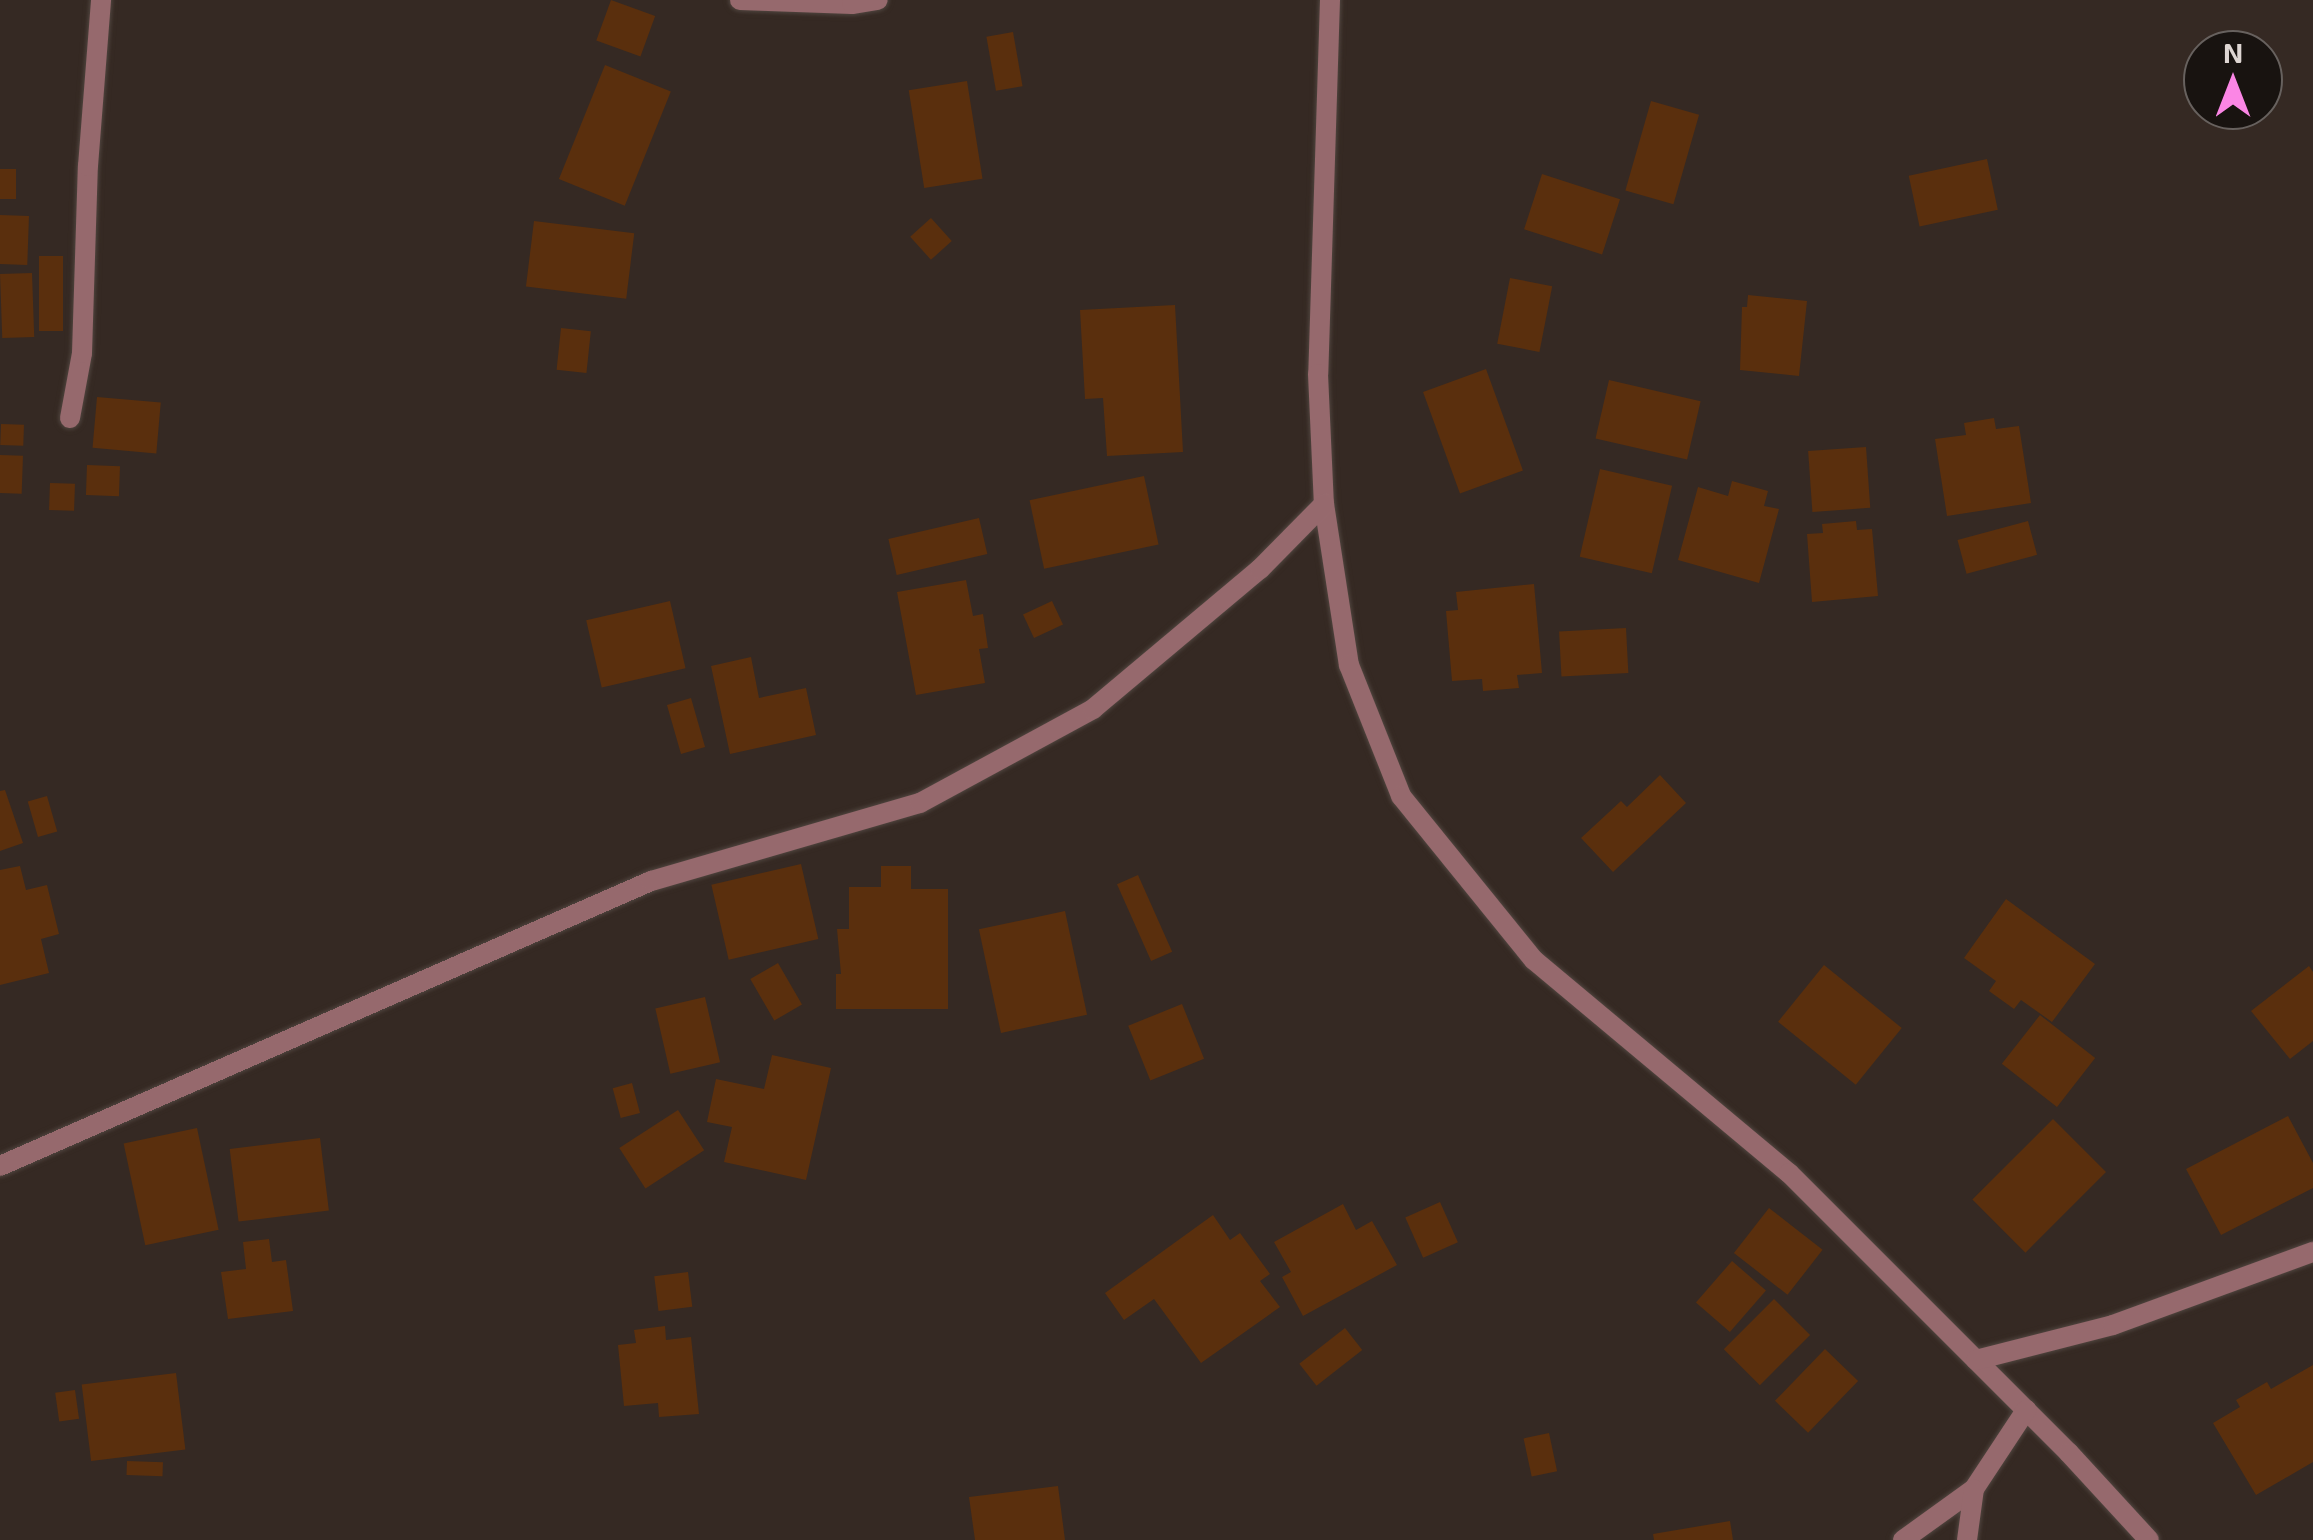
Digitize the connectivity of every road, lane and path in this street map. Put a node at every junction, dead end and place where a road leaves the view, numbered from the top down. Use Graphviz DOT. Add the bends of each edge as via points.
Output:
graph roads {
  1 [pos="101,0"];
  2 [pos="740,0"];
  3 [pos="878,0"];
  4 [pos="1330,0"];
  5 [pos="70,418"];
  6 [pos="1324,504"];
  7 [pos="0,1166"];
  8 [pos="2313,1252"];
  9 [pos="1976,1360"];
  10 [pos="2026,1410"];
  11 [pos="1974,1489"];
  12 [pos="1902,1540"];
  13 [pos="1966,1540"];
  14 [pos="2150,1540"];
  1 -- 5 [label="street" via="82,353"];
  2 -- 3 [label="street"];
  4 -- 6 [label="street" via="1318,374"];
  6 -- 7 [label="street" via="1260,569 1093,709 920,804 651,882"];
  6 -- 9 [label="street" via="1349,665 1401,796 1534,960 1790,1173"];
  8 -- 9 [label="street" via="2113,1325"];
  9 -- 10 [label="street"];
  10 -- 11 [label="street"];
  10 -- 14 [label="street"];
  11 -- 12 [label="street"];
  11 -- 13 [label="street"];
}
